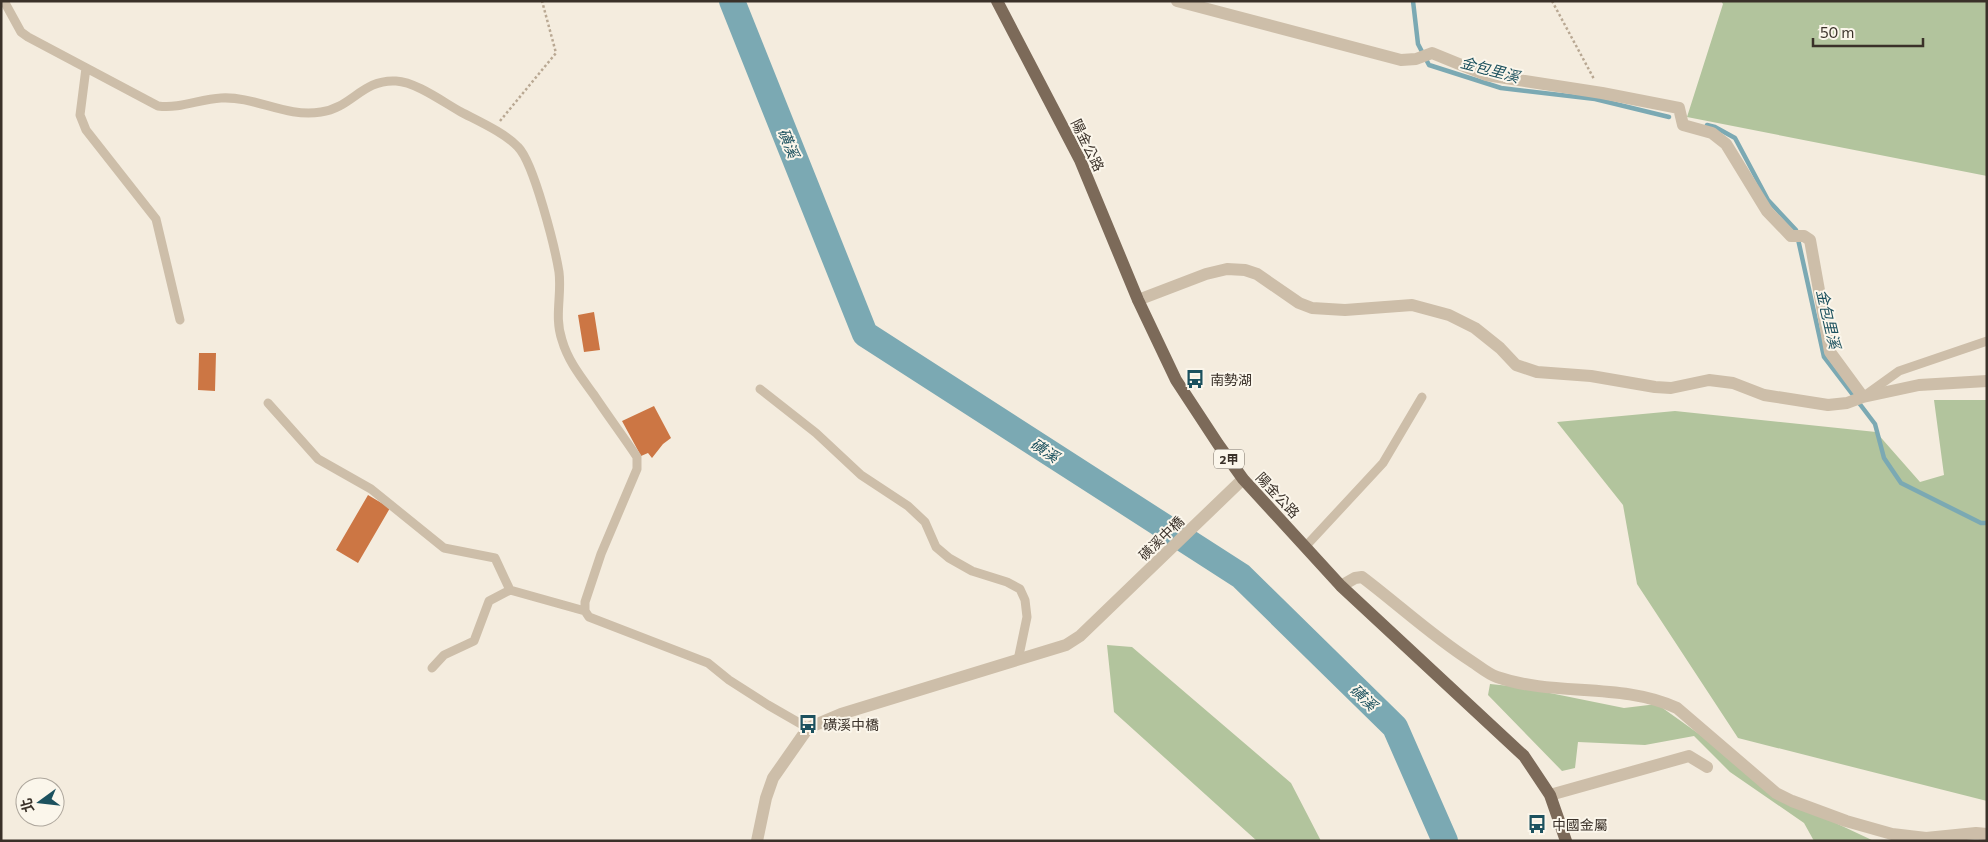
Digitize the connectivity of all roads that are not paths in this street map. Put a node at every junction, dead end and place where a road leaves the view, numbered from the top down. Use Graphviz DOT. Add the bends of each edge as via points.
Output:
graph roads {
  1 [pos="4,1"];
  2 [pos="997,1"];
  3 [pos="1178,1"];
  4 [pos="86,68"];
  5 [pos="1138,300"];
  6 [pos="180,320"];
  7 [pos="1987,341"];
  8 [pos="1987,381"];
  9 [pos="760,389"];
  10 [pos="1422,397"];
  11 [pos="1863,397"];
  12 [pos="268,403"];
  13 [pos="1243,480"];
  14 [pos="1305,547"];
  15 [pos="1341,586"];
  16 [pos="510,590"];
  17 [pos="585,611"];
  18 [pos="1018,660"];
  19 [pos="432,668"];
  20 [pos="808,728"];
  21 [pos="1706,767"];
  22 [pos="1550,795"];
  23 [pos="1987,834"];
  24 [pos="757,841"];
  25 [pos="1566,841"];
  1 -- 4 [label="lane" via="21,32"];
  2 -- 5 [label="main road, 陽金公路 / 2甲" via="1080,160"];
  3 -- 11 [label="street" via="1401,60 1432,53 1486,75 1678,108 1683,125 1712,133 1726,144 1767,210 1791,236 1804,236 1810,240 1830,352"];
  4 -- 6 [label="lane" via="80,115 86,130 156,219"];
  4 -- 17 [label="lane" via="158,106 168,108 221,98 293,114 321,113 341,107 362,89 396,81 414,86 518,147 525,157 547,221 559,274 557,319 562,340 572,363 637,457 638,469 600,554"];
  5 -- 11 [label="street" via="1220,270 1245,270 1312,308 1345,310 1412,305 1449,314 1475,328 1516,365 1537,372 1591,376 1655,388 1709,380 1734,383 1764,395 1828,405"];
  5 -- 13 [label="main road, 陽金公路 / 2甲" via="1176,380"];
  7 -- 11 [label="lane" via="1899,371"];
  8 -- 11 [label="street" via="1919,385"];
  9 -- 18 [label="lane" via="816,433 860,475 908,506 925,522 936,547 949,558 972,571 1020,589 1027,617"];
  10 -- 14 [label="lane" via="1383,463"];
  12 -- 16 [label="lane" via="318,460 371,489 444,548 495,558"];
  13 -- 14 [label="main road, 陽金公路 / 2甲"];
  13 -- 18 [label="street, 磺溪中橋" via="1080,636"];
  14 -- 15 [label="main road, 陽金公路 / 2甲"];
  15 -- 22 [label="main road, 陽金公路 / 2甲" via="1524,756"];
  15 -- 23 [label="street" via="1362,577 1444,644 1496,677 1539,686 1641,695 1677,708 1776,793 1792,802 1892,834 1926,838"];
  16 -- 17 [label="lane"];
  16 -- 19 [label="lane" via="488,601 474,641 444,655"];
  17 -- 20 [label="lane" via="589,617 708,663 744,690"];
  18 -- 20 [label="street, 磺溪中橋" via="841,714"];
  20 -- 24 [label="street" via="773,778"];
  21 -- 22 [label="street" via="1689,756"];
  22 -- 25 [label="main road, 陽金公路 / 2甲"];
}
